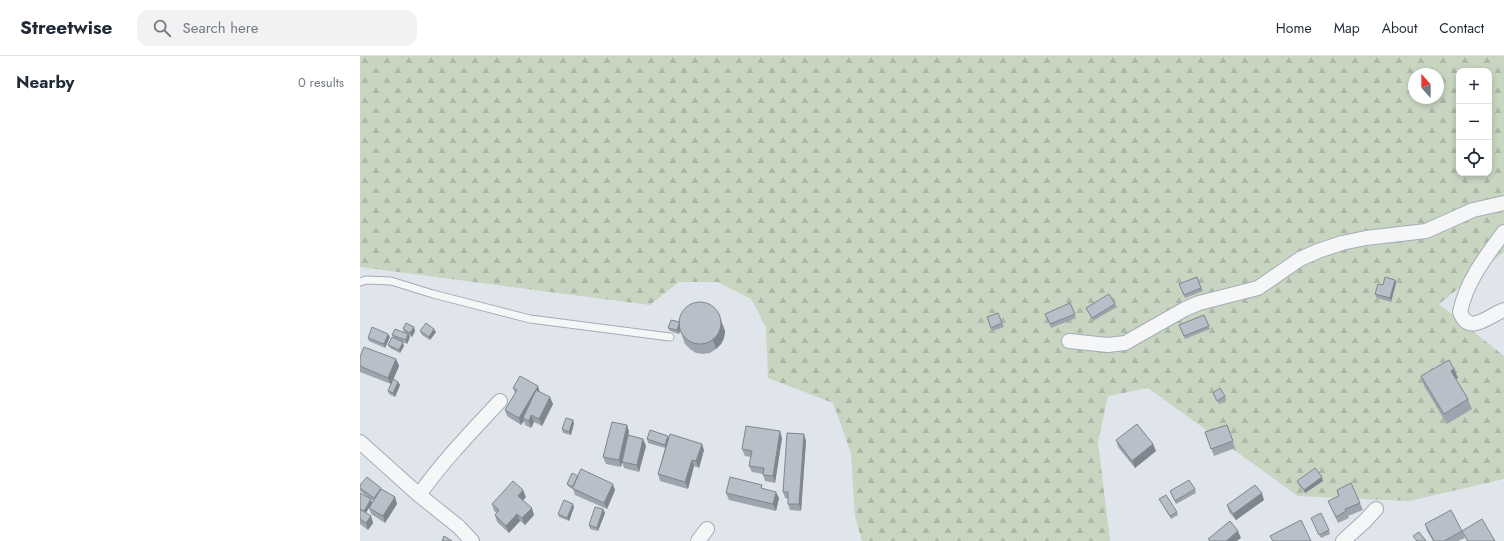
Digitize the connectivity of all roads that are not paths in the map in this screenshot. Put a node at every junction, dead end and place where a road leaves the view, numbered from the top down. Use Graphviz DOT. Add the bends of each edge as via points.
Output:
graph roads {
  1 [pos="1504,203"];
  2 [pos="1504,232"];
  3 [pos="360,282"];
  4 [pos="1504,310"];
  5 [pos="670,337"];
  6 [pos="1069,341"];
  7 [pos="500,401"];
  8 [pos="360,442"];
  9 [pos="419,495"];
  10 [pos="1376,509"];
  11 [pos="708,529"];
  12 [pos="472,541"];
  13 [pos="698,541"];
  14 [pos="1344,541"];
  1 -- 6 [label="street" via="1473,210 1426,231 1366,238 1318,251 1300,259 1258,288 1199,303 1125,343 1108,345"];
  2 -- 4 [label="street" via="1484,259 1463,297 1460,312 1465,321 1475,324"];
  3 -- 5 [label="lane" via="391,281 530,319"];
  7 -- 9 [label="street" via="455,450"];
  8 -- 9 [label="street"];
  9 -- 12 [label="street" via="459,527"];
  10 -- 14 [label="street"];
  11 -- 13 [label="street"];
}
